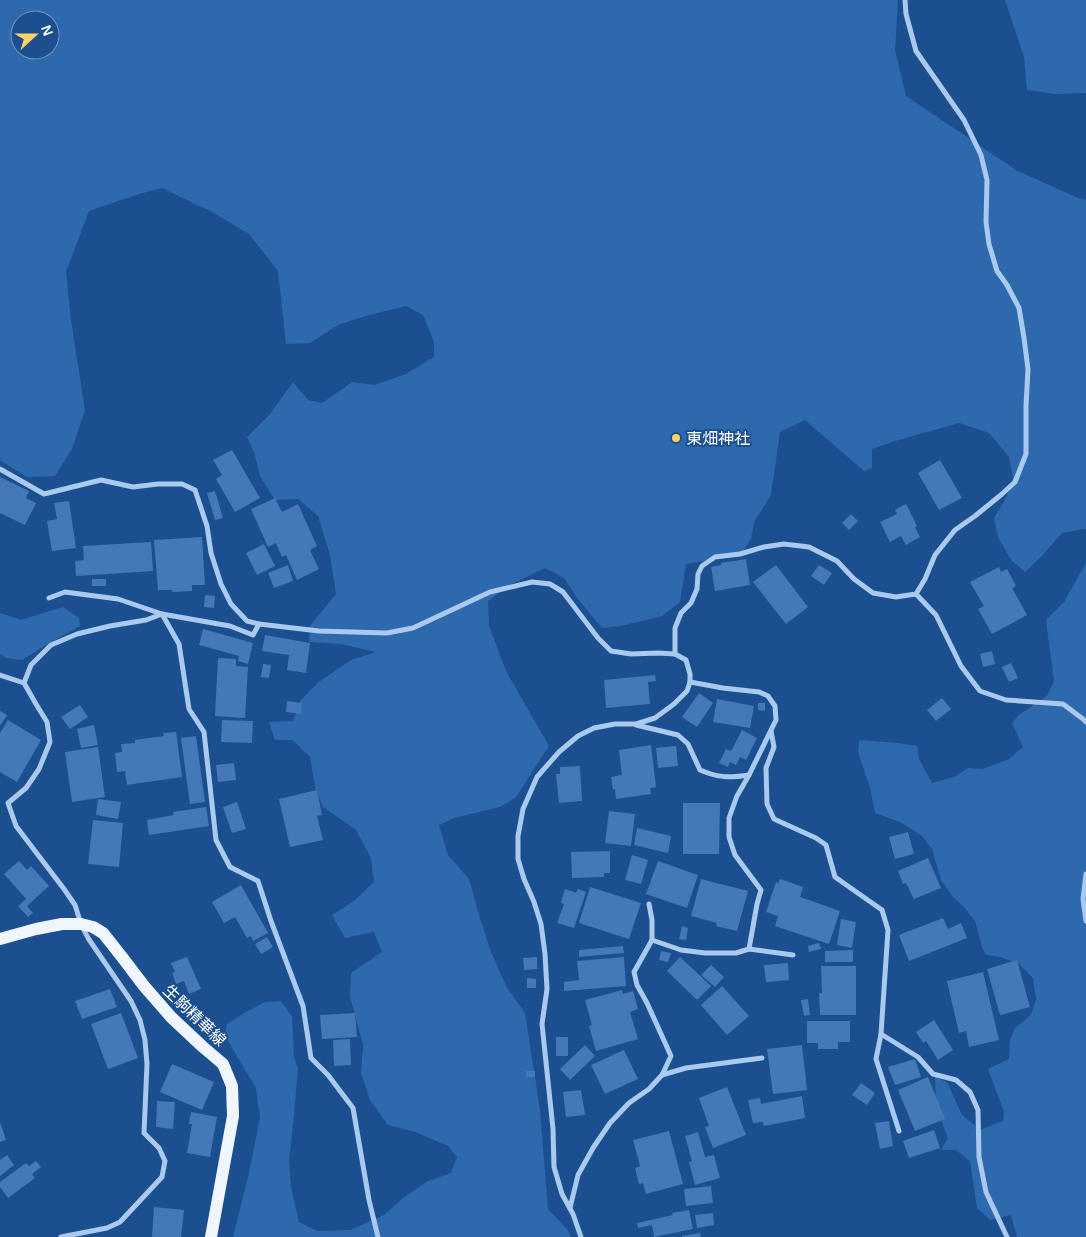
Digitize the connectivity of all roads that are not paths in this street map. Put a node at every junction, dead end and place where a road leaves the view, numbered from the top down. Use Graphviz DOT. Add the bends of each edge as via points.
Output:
graph roads {
  1 [pos="906,0"];
  2 [pos="0,469"];
  3 [pos="916,594"];
  4 [pos="49,598"];
  5 [pos="162,614"];
  6 [pos="259,624"];
  7 [pos="675,654"];
  8 [pos="0,675"];
  9 [pos="690,682"];
  10 [pos="24,683"];
  11 [pos="1086,722"];
  12 [pos="636,724"];
  13 [pos="771,731"];
  14 [pos="749,775"];
  15 [pos="1086,874"];
  16 [pos="650,904"];
  17 [pos="1086,921"];
  18 [pos="80,924"];
  19 [pos="0,939"];
  20 [pos="652,940"];
  21 [pos="749,949"];
  22 [pos="792,955"];
  23 [pos="881,1034"];
  24 [pos="762,1058"];
  25 [pos="662,1075"];
  26 [pos="899,1131"];
  27 [pos="570,1209"];
  28 [pos="61,1237"];
  29 [pos="211,1237"];
  30 [pos="378,1237"];
  31 [pos="581,1237"];
  32 [pos="1007,1237"];
  1 -- 3 [label="street" via="906,14 916,51 964,120 981,155 986,180 989,244 997,271 1019,308 1028,369 1026,454 1015,482 955,530 936,555"];
  2 -- 6 [label="street" via="44,494 101,480 133,487 182,484 195,490 221,584 231,604 247,620"];
  3 -- 7 [label="street" via="896,597 874,593 837,561 808,547 784,544 715,557 702,566 697,590 678,620"];
  3 -- 11 [label="street" via="936,615 961,666 980,691 1006,700 1063,704"];
  4 -- 5 [label="street" via="64,592 118,599"];
  5 -- 6 [label="street" via="230,626 254,635"];
  5 -- 10 [label="street" via="77,634 51,645 31,665"];
  5 -- 30 [label="street" via="179,644 189,709 204,732 216,840 230,867 258,881 303,1006 311,1058 353,1108"];
  6 -- 7 [label="street" via="319,632 387,633 413,628 490,592 532,582 550,584 563,592 611,651"];
  7 -- 9 [label="street" via="686,660"];
  8 -- 10 [label="street"];
  9 -- 12 [label="street" via="687,691 674,704 655,718"];
  9 -- 13 [label="street" via="760,692 768,696 775,706 776,720"];
  10 -- 18 [label="street" via="47,722 50,742 39,769 26,788 8,803 16,826 75,905"];
  12 -- 14 [label="street" via="678,735 688,744 700,770 731,777"];
  12 -- 27 [label="street" via="594,728 559,752 537,777 523,809 518,836 518,859 541,924 546,954 542,1024 554,1167"];
  13 -- 14 [label="street"];
  13 -- 23 [label="street" via="774,747 766,768 767,804 774,819 826,845 835,876 882,910 888,930"];
  14 -- 21 [label="street" via="729,818 729,837 736,855 761,890"];
  15 -- 17 [label="street" via="1083,899"];
  16 -- 20 [label="street"];
  18 -- 19 [label="main road, 生駒精華線" via="45,927"];
  18 -- 28 [label="street" via="120,983 140,1020 147,1064 144,1132 159,1148 165,1161 162,1177 120,1222 107,1228"];
  18 -- 29 [label="main road, 生駒精華線" via="103,933 171,1017 223,1064 232,1086 234,1116"];
  20 -- 21 [label="street" via="681,950 705,953 736,953"];
  20 -- 25 [label="street" via="634,972 670,1056"];
  21 -- 22 [label="street"];
  23 -- 26 [label="street" via="876,1059"];
  23 -- 32 [label="street" via="918,1057 934,1074 956,1080 970,1092 978,1110 979,1156 986,1192"];
  24 -- 25 [label="street" via="686,1068"];
  25 -- 27 [label="street" via="610,1123 578,1175"];
  27 -- 31 [label="street"];
}
